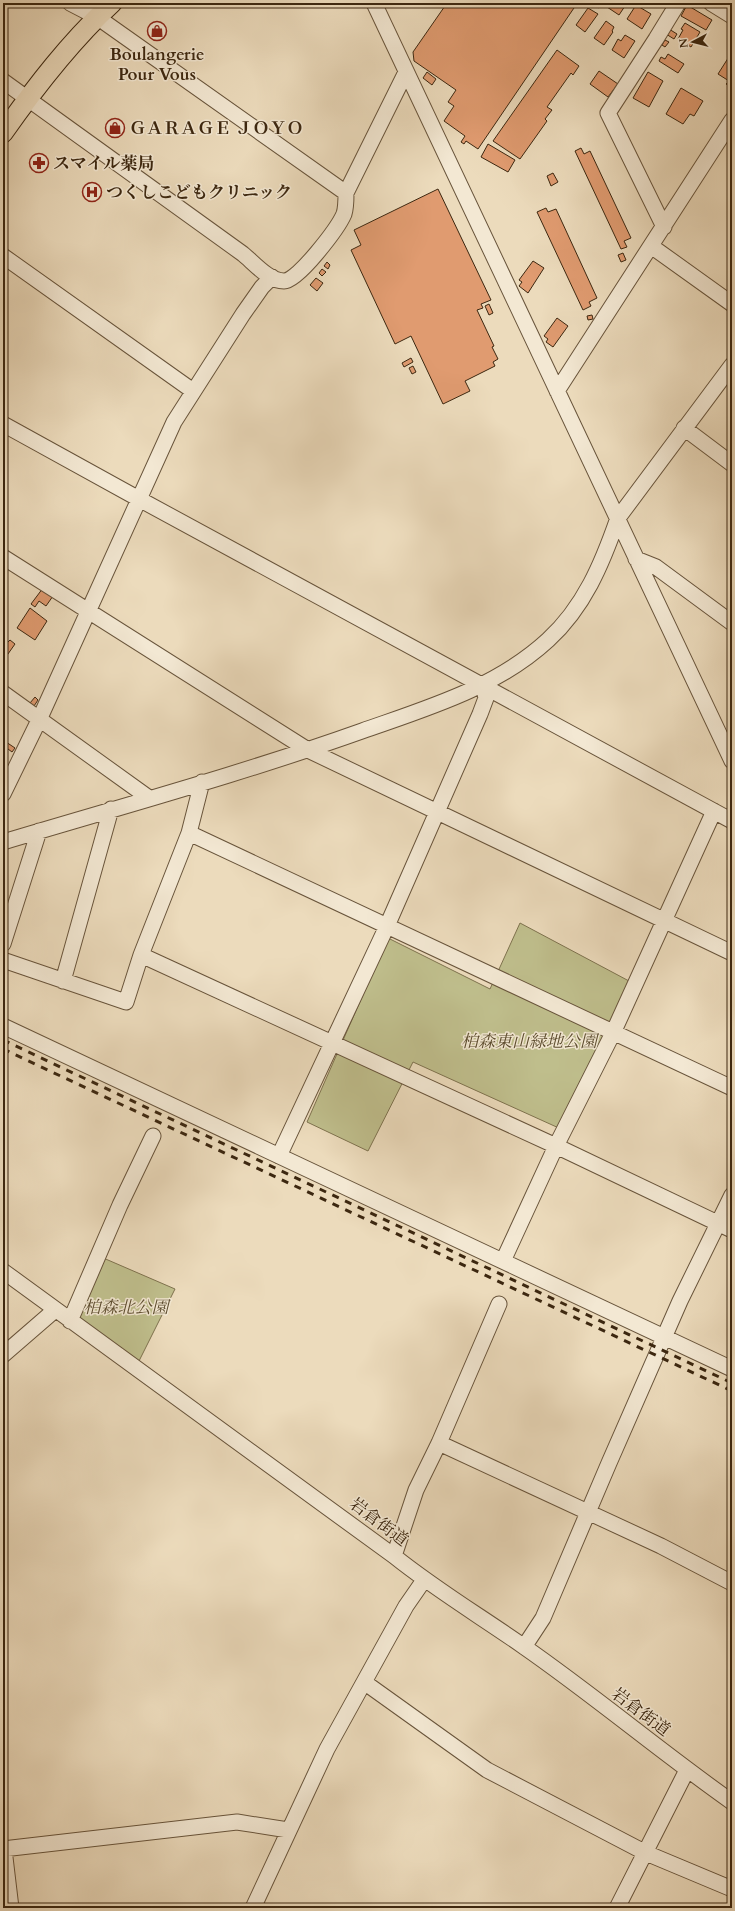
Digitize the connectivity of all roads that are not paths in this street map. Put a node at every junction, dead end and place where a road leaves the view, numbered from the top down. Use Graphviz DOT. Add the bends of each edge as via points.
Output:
graph roads {
  1 [pos="70,3"];
  2 [pos="112,3"];
  3 [pos="374,3"];
  4 [pos="678,3"];
  5 [pos="711,3"];
  6 [pos="732,16"];
  7 [pos="97,17"];
  8 [pos="406,72"];
  9 [pos="3,81"];
  10 [pos="27,99"];
  11 [pos="732,120"];
  12 [pos="3,133"];
  13 [pos="346,193"];
  14 [pos="664,227"];
  15 [pos="652,246"];
  16 [pos="3,256"];
  17 [pos="272,277"];
  18 [pos="732,304"];
  19 [pos="732,364"];
  20 [pos="194,391"];
  21 [pos="557,391"];
  22 [pos="3,424"];
  23 [pos="684,428"];
  24 [pos="732,464"];
  25 [pos="139,500"];
  26 [pos="618,518"];
  27 [pos="3,557"];
  28 [pos="636,559"];
  29 [pos="88,612"];
  30 [pos="732,623"];
  31 [pos="483,685"];
  32 [pos="3,693"];
  33 [pos="40,720"];
  34 [pos="308,750"];
  35 [pos="732,761"];
  36 [pos="202,782"];
  37 [pos="3,794"];
  38 [pos="149,798"];
  39 [pos="111,809"];
  40 [pos="714,811"];
  41 [pos="436,813"];
  42 [pos="732,821"];
  43 [pos="39,831"];
  44 [pos="189,833"];
  45 [pos="3,842"];
  46 [pos="664,921"];
  47 [pos="386,926"];
  48 [pos="3,944"];
  49 [pos="732,953"];
  50 [pos="141,955"];
  51 [pos="3,960"];
  52 [pos="63,981"];
  53 [pos="3,1026"];
  54 [pos="613,1033"];
  55 [pos="331,1043"];
  56 [pos="732,1088"];
  57 [pos="153,1136"];
  58 [pos="556,1146"];
  59 [pos="279,1156"];
  60 [pos="732,1195"];
  61 [pos="725,1227"];
  62 [pos="502,1261"];
  63 [pos="3,1271"];
  64 [pos="499,1304"];
  65 [pos="55,1310"];
  66 [pos="70,1321"];
  67 [pos="665,1337"];
  68 [pos="3,1355"];
  69 [pos="732,1369"];
  70 [pos="439,1443"];
  71 [pos="588,1512"];
  72 [pos="394,1556"];
  73 [pos="424,1580"];
  74 [pos="732,1583"];
  75 [pos="524,1647"];
  76 [pos="364,1682"];
  77 [pos="687,1770"];
  78 [pos="732,1802"];
  79 [pos="288,1830"];
  80 [pos="3,1849"];
  81 [pos="646,1853"];
  82 [pos="732,1890"];
  83 [pos="11,1908"];
  84 [pos="253,1908"];
  85 [pos="617,1908"];
  1 -- 7 [label="street"];
  2 -- 7 [label="main road"];
  3 -- 8 [label="street"];
  4 -- 14 [label="street" via="608,113"];
  5 -- 6 [label="street"];
  7 -- 10 [label="main road" via="66,49"];
  7 -- 13 [label="street"];
  8 -- 13 [label="street"];
  8 -- 21 [label="street"];
  9 -- 10 [label="street"];
  10 -- 12 [label="main road"];
  10 -- 17 [label="street"];
  11 -- 14 [label="street"];
  13 -- 17 [label="street" via="344,213 316,254 294,278 284,281"];
  14 -- 15 [label="street"];
  15 -- 18 [label="street"];
  15 -- 21 [label="street"];
  16 -- 20 [label="street"];
  17 -- 20 [label="street" via="243,314"];
  19 -- 23 [label="street"];
  20 -- 25 [label="street" via="174,422"];
  21 -- 26 [label="street"];
  22 -- 25 [label="street"];
  23 -- 24 [label="street"];
  23 -- 26 [label="street"];
  25 -- 29 [label="street"];
  25 -- 31 [label="street"];
  26 -- 28 [label="street"];
  26 -- 31 [label="street" via="586,594 567,621 527,658"];
  27 -- 29 [label="street"];
  28 -- 30 [label="street" via="656,567"];
  28 -- 35 [label="street"];
  29 -- 33 [label="street"];
  29 -- 34 [label="street"];
  31 -- 34 [label="street" via="443,703"];
  31 -- 40 [label="street"];
  31 -- 41 [label="street" via="486,698"];
  32 -- 33 [label="street"];
  33 -- 37 [label="street"];
  33 -- 38 [label="street"];
  34 -- 36 [label="street"];
  34 -- 41 [label="street"];
  36 -- 38 [label="street"];
  36 -- 44 [label="street"];
  38 -- 39 [label="street"];
  39 -- 43 [label="street"];
  39 -- 52 [label="street"];
  40 -- 42 [label="street"];
  40 -- 46 [label="street"];
  41 -- 46 [label="street"];
  41 -- 47 [label="street"];
  43 -- 45 [label="street"];
  43 -- 48 [label="street"];
  44 -- 47 [label="street"];
  44 -- 50 [label="street"];
  46 -- 49 [label="street"];
  46 -- 54 [label="street"];
  47 -- 54 [label="street"];
  47 -- 55 [label="street"];
  50 -- 52 [label="street" via="126,1002"];
  50 -- 55 [label="street"];
  51 -- 52 [label="street"];
  53 -- 59 [label="street"];
  54 -- 56 [label="street"];
  54 -- 58 [label="street"];
  55 -- 58 [label="street"];
  55 -- 59 [label="street"];
  57 -- 66 [label="street"];
  58 -- 61 [label="street"];
  58 -- 62 [label="street"];
  59 -- 62 [label="street"];
  60 -- 61 [label="street"];
  61 -- 67 [label="street" via="680,1301"];
  62 -- 67 [label="street"];
  63 -- 65 [label="street, 岩倉街道"];
  64 -- 70 [label="street"];
  65 -- 66 [label="street, 岩倉街道"];
  65 -- 68 [label="street"];
  66 -- 72 [label="street, 岩倉街道"];
  67 -- 69 [label="street"];
  67 -- 71 [label="street"];
  70 -- 71 [label="street"];
  70 -- 72 [label="street" via="416,1490"];
  71 -- 74 [label="street" via="662,1546"];
  71 -- 75 [label="street" via="543,1618"];
  72 -- 73 [label="street, 岩倉街道"];
  73 -- 75 [label="street, 岩倉街道"];
  73 -- 76 [label="street" via="406,1606"];
  75 -- 77 [label="street, 岩倉街道"];
  76 -- 79 [label="street" via="327,1749"];
  76 -- 81 [label="street" via="487,1770"];
  77 -- 78 [label="street, 岩倉街道"];
  77 -- 81 [label="street"];
  79 -- 80 [label="street" via="237,1822"];
  79 -- 84 [label="street"];
  80 -- 83 [label="street"];
  81 -- 82 [label="street"];
  81 -- 85 [label="street"];
}
